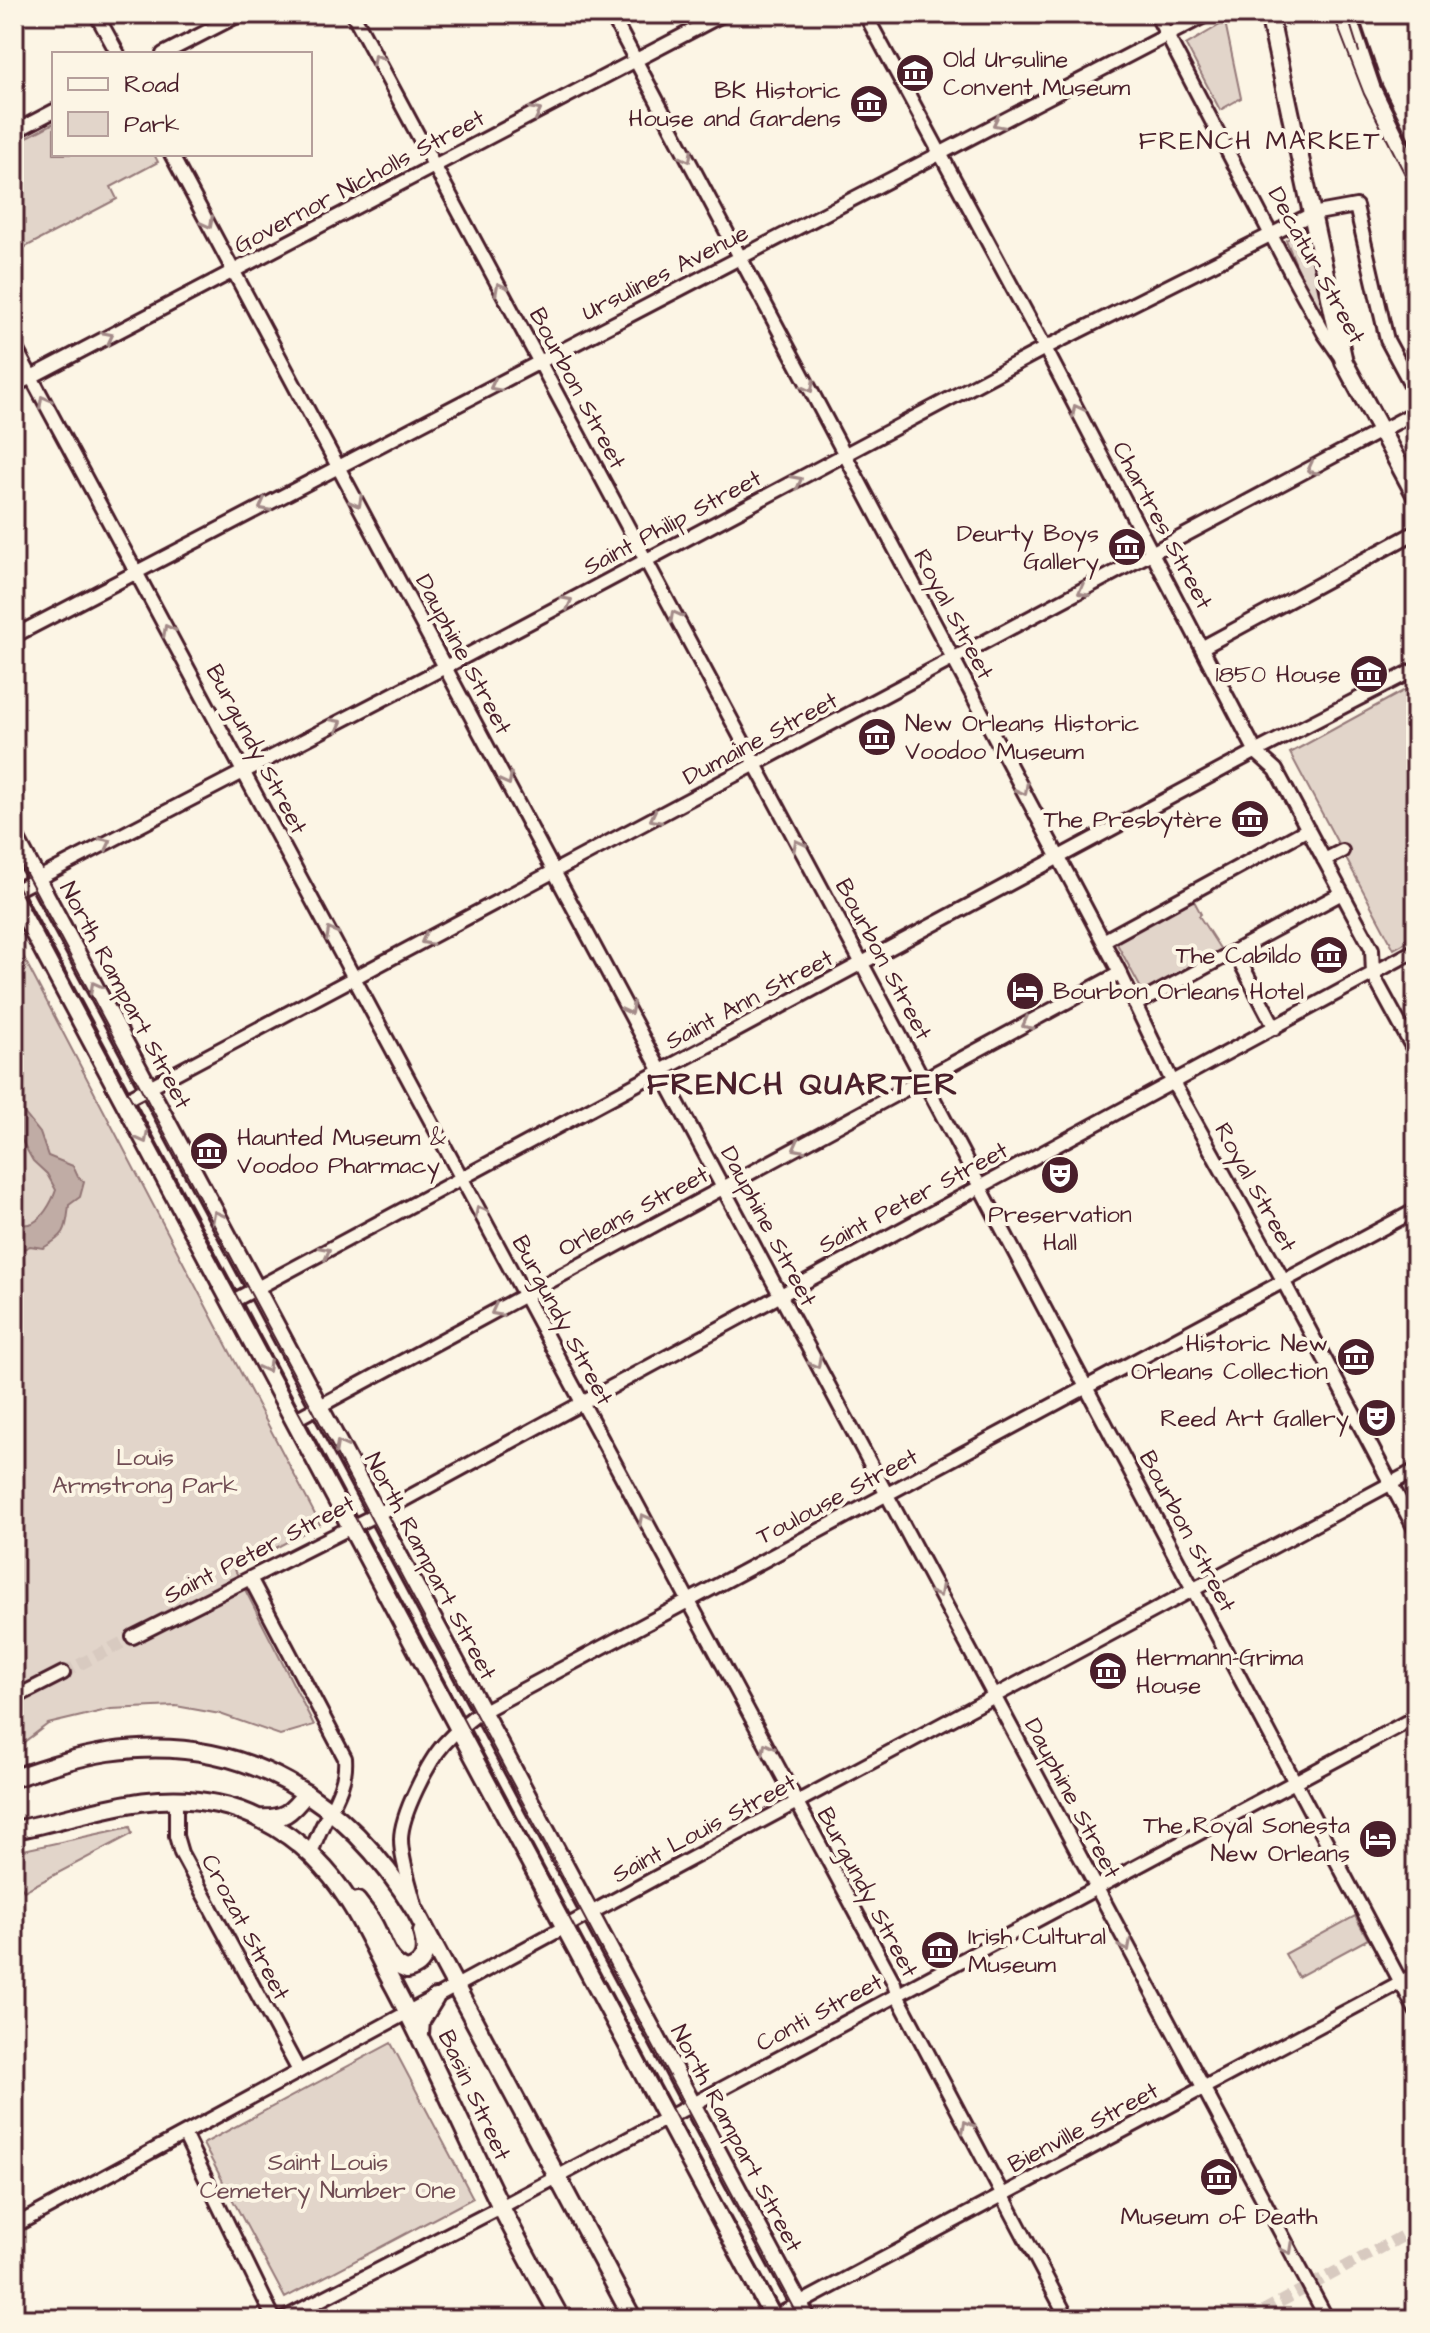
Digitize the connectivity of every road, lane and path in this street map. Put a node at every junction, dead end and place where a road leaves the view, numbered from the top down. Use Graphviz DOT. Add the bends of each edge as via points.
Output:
graph roads {
  1 [pos="96,14"];
  2 [pos="241,14"];
  3 [pos="353,14"];
  4 [pos="611,14"];
  5 [pos="724,14"];
  6 [pos="865,14"];
  7 [pos="1156,14"];
  8 [pos="1208,14"];
  9 [pos="1269,14"];
  10 [pos="1167,36"];
  11 [pos="117,52"];
  12 [pos="167,52"];
  13 [pos="636,60"];
  14 [pos="52,112"];
  15 [pos="14,132"];
  16 [pos="939,153"];
  17 [pos="172,156"];
  18 [pos="434,165"];
  19 [pos="1312,214"];
  20 [pos="1272,236"];
  21 [pos="741,258"];
  22 [pos="234,272"];
  23 [pos="14,345"];
  24 [pos="1045,348"];
  25 [pos="1344,362"];
  26 [pos="539,363"];
  27 [pos="31,377"];
  28 [pos="14,386"];
  29 [pos="1416,394"];
  30 [pos="1416,412"];
  31 [pos="1381,432"];
  32 [pos="845,455"];
  33 [pos="338,467"];
  34 [pos="1416,496"];
  35 [pos="1416,532"];
  36 [pos="1153,553"];
  37 [pos="645,561"];
  38 [pos="138,572"];
  39 [pos="14,636"];
  40 [pos="1203,647"];
  41 [pos="954,659"];
  42 [pos="446,667"];
  43 [pos="1416,669"];
  44 [pos="1260,750"];
  45 [pos="756,766"];
  46 [pos="244,773"];
  47 [pos="1308,829"];
  48 [pos="14,836"];
  49 [pos="1342,851"];
  50 [pos="1059,857"];
  51 [pos="1324,860"];
  52 [pos="555,870"];
  53 [pos="37,879"];
  54 [pos="14,893"];
  55 [pos="1342,893"];
  56 [pos="1103,941"];
  57 [pos="1416,950"];
  58 [pos="1235,952"];
  59 [pos="862,963"];
  60 [pos="1378,972"];
  61 [pos="1120,973"];
  62 [pos="355,978"];
  63 [pos="1135,1005"];
  64 [pos="1275,1028"];
  65 [pos="1416,1054"];
  66 [pos="661,1071"];
  67 [pos="923,1080"];
  68 [pos="1174,1084"];
  69 [pos="148,1088"];
  70 [pos="123,1101"];
  71 [pos="462,1178"];
  72 [pos="980,1186"];
  73 [pos="724,1188"];
  74 [pos="1416,1210"];
  75 [pos="1284,1281"];
  76 [pos="256,1289"];
  77 [pos="780,1294"];
  78 [pos="525,1295"];
  79 [pos="231,1302"];
  80 [pos="1086,1387"];
  81 [pos="583,1403"];
  82 [pos="319,1406"];
  83 [pos="294,1420"];
  84 [pos="1416,1470"];
  85 [pos="1391,1484"];
  86 [pos="886,1494"];
  87 [pos="377,1515"];
  88 [pos="352,1528"];
  89 [pos="1416,1531"];
  90 [pos="250,1578"];
  91 [pos="1194,1590"];
  92 [pos="687,1601"];
  93 [pos="133,1637"];
  94 [pos="63,1673"];
  95 [pos="994,1697"];
  96 [pos="14,1698"];
  97 [pos="482,1712"];
  98 [pos="1416,1717"];
  99 [pos="460,1727"];
  100 [pos="14,1778"];
  101 [pos="1294,1782"];
  102 [pos="306,1793"];
  103 [pos="176,1799"];
  104 [pos="797,1803"];
  105 [pos="330,1809"];
  106 [pos="256,1818"];
  107 [pos="15,1830"];
  108 [pos="311,1855"];
  109 [pos="339,1887"];
  110 [pos="1095,1889"];
  111 [pos="416,1912"];
  112 [pos="590,1914"];
  113 [pos="564,1928"];
  114 [pos="1416,1974"];
  115 [pos="1400,1982"];
  116 [pos="456,1988"];
  117 [pos="897,1995"];
  118 [pos="435,1998"];
  119 [pos="1416,2011"];
  120 [pos="408,2012"];
  121 [pos="420,2034"];
  122 [pos="299,2071"];
  123 [pos="1201,2088"];
  124 [pos="692,2105"];
  125 [pos="668,2118"];
  126 [pos="184,2134"];
  127 [pos="557,2177"];
  128 [pos="1003,2195"];
  129 [pos="501,2207"];
  130 [pos="14,2226"];
  131 [pos="803,2312"];
  132 [pos="274,2319"];
  133 [pos="283,2319"];
  134 [pos="561,2319"];
  135 [pos="633,2319"];
  136 [pos="773,2319"];
  137 [pos="1068,2319"];
  138 [pos="1327,2319"];
  1 -- 11 [label="street"];
  2 -- 12 [label="street"];
  18 -- 3 [label="street, Bourbon Street, one-way"];
  4 -- 13 [label="street, Royal Street"];
  5 -- 13 [label="street, Governor Nicholls Street"];
  6 -- 16 [label="street, Chartres Street"];
  7 -- 10 [label="street, Decatur Street"];
  8 -- 10 [label="street, Ursulines Avenue"];
  9 -- 19 [label="main road"];
  10 -- 16 [label="street, Ursulines Avenue, one-way"];
  10 -- 20 [label="street, Decatur Street"];
  18 -- 13 [label="street, Governor Nicholls Street, one-way"];
  13 -- 21 [label="street, Royal Street, one-way"];
  14 -- 15 [label="street"];
  16 -- 21 [label="street, Ursulines Avenue"];
  16 -- 24 [label="street, Chartres Street"];
  17 -- 22 [label="street, Dauphine Street, one-way"];
  18 -- 22 [label="street, Governor Nicholls Street"];
  26 -- 18 [label="street, Bourbon Street, one-way"];
  19 -- 20 [label="street, Saint Philip Street"];
  19 -- 25 [label="main road"];
  19 -- 29 [label="street, Saint Philip Street" via="1356,206 1387,340"];
  20 -- 24 [label="street, Saint Philip Street"];
  20 -- 25 [label="street, Decatur Street"];
  21 -- 26 [label="street, Ursulines Avenue"];
  21 -- 32 [label="street, Royal Street, one-way"];
  27 -- 22 [label="street, Governor Nicholls Street, one-way"];
  22 -- 33 [label="street, Dauphine Street"];
  23 -- 27 [label="street, Burgundy Street"];
  24 -- 32 [label="street, Saint Philip Street"];
  36 -- 24 [label="street, Chartres Street, one-way"];
  25 -- 31 [label="main road, Decatur Street"];
  26 -- 33 [label="street, Ursulines Avenue, one-way"];
  26 -- 37 [label="street, Bourbon Street"];
  27 -- 28 [label="street, Governor Nicholls Street"];
  38 -- 27 [label="street, Burgundy Street, one-way"];
  30 -- 31 [label="street, Dumaine Street"];
  31 -- 34 [label="main road, Decatur Street"];
  31 -- 36 [label="street, Dumaine Street, one-way"];
  37 -- 32 [label="street, Saint Philip Street, one-way"];
  32 -- 41 [label="street, Royal Street"];
  33 -- 38 [label="street, Ursulines Avenue, one-way"];
  33 -- 42 [label="street, Dauphine Street, one-way"];
  35 -- 40 [label="street"];
  36 -- 40 [label="street, Chartres Street"];
  36 -- 41 [label="street, Dumaine Street, one-way"];
  42 -- 37 [label="street, Saint Philip Street, one-way"];
  45 -- 37 [label="street, Bourbon Street, one-way"];
  38 -- 39 [label="street, Ursulines Avenue"];
  46 -- 38 [label="street, Burgundy Street, one-way"];
  40 -- 44 [label="street, Chartres Street"];
  41 -- 45 [label="street, Dumaine Street"];
  41 -- 50 [label="street, Royal Street, one-way"];
  46 -- 42 [label="street, Saint Philip Street, one-way"];
  42 -- 52 [label="street, Dauphine Street, one-way"];
  43 -- 44 [label="street, Saint Ann Street" via="1377,695"];
  44 -- 47 [label="street, Chartres Street"];
  44 -- 50 [label="street, Saint Ann Street"];
  45 -- 52 [label="street, Dumaine Street, one-way"];
  59 -- 45 [label="street, Bourbon Street, one-way"];
  53 -- 46 [label="street, Saint Philip Street, one-way"];
  62 -- 46 [label="street, Burgundy Street, one-way"];
  47 -- 51 [label="street, Chartres Street"];
  47 -- 56 [label="street"];
  48 -- 53 [label="main road, North Rampart Street"];
  49 -- 51 [label="street"];
  50 -- 56 [label="street, Royal Street"];
  50 -- 59 [label="street, Saint Ann Street"];
  51 -- 55 [label="street, Chartres Street"];
  52 -- 62 [label="street, Dumaine Street, one-way"];
  52 -- 66 [label="street, Dauphine Street, one-way"];
  53 -- 54 [label="street, Saint Philip Street"];
  69 -- 53 [label="main road, North Rampart Street, one-way"];
  54 -- 70 [label="main road"];
  55 -- 58 [label="street"];
  55 -- 60 [label="street, Chartres Street" via="1372,949"];
  56 -- 61 [label="street, Royal Street"];
  57 -- 60 [label="street, Saint Peter Street"];
  58 -- 63 [label="street"];
  58 -- 64 [label="street"];
  59 -- 66 [label="street, Saint Ann Street"];
  59 -- 67 [label="street, Bourbon Street"];
  60 -- 64 [label="street, Saint Peter Street"];
  60 -- 65 [label="street, Chartres Street"];
  61 -- 63 [label="street, Royal Street"];
  61 -- 67 [label="street, Orleans Street, one-way"];
  62 -- 69 [label="street, Dumaine Street"];
  62 -- 71 [label="street, Burgundy Street"];
  63 -- 68 [label="street, Royal Street"];
  64 -- 68 [label="street, Saint Peter Street"];
  66 -- 71 [label="street, Saint Ann Street"];
  66 -- 73 [label="street, Dauphine Street"];
  67 -- 72 [label="street, Bourbon Street"];
  67 -- 73 [label="street, Orleans Street, one-way"];
  68 -- 72 [label="street, Saint Peter Street"];
  68 -- 75 [label="street, Royal Street"];
  69 -- 70 [label="street, Dumaine Street"];
  76 -- 69 [label="main road, North Rampart Street, one-way"];
  70 -- 79 [label="main road, one-way"];
  76 -- 71 [label="street, Saint Ann Street, one-way"];
  78 -- 71 [label="street, Burgundy Street, one-way"];
  72 -- 77 [label="street, Saint Peter Street"];
  72 -- 80 [label="street, Bourbon Street"];
  73 -- 77 [label="street, Dauphine Street"];
  73 -- 78 [label="street, Orleans Street"];
  74 -- 75 [label="street, Toulouse Street"];
  75 -- 80 [label="street, Toulouse Street"];
  75 -- 85 [label="street, Royal Street"];
  76 -- 79 [label="street, Saint Ann Street"];
  76 -- 82 [label="main road, North Rampart Street"];
  77 -- 81 [label="street, Saint Peter Street"];
  77 -- 86 [label="street, Dauphine Street, one-way"];
  78 -- 81 [label="street, Burgundy Street"];
  78 -- 82 [label="street, Orleans Street, one-way"];
  79 -- 83 [label="main road, one-way"];
  80 -- 86 [label="street, Toulouse Street"];
  80 -- 91 [label="street, Bourbon Street"];
  81 -- 87 [label="street, Saint Peter Street"];
  92 -- 81 [label="street, Burgundy Street, one-way"];
  82 -- 83 [label="street, Orleans Street"];
  87 -- 82 [label="main road, North Rampart Street, one-way"];
  83 -- 88 [label="main road"];
  84 -- 85 [label="street, Saint Louis Street"];
  85 -- 89 [label="street, Royal Street"];
  85 -- 91 [label="street, Saint Louis Street"];
  86 -- 92 [label="street, Toulouse Street"];
  86 -- 95 [label="street, Dauphine Street, one-way"];
  87 -- 88 [label="street, Saint Peter Street"];
  87 -- 97 [label="main road, North Rampart Street"];
  88 -- 90 [label="street, Saint Peter Street"];
  88 -- 99 [label="main road"];
  90 -- 93 [label="street, Saint Peter Street"];
  90 -- 105 [label="street" via="345,1758 346,1773"];
  91 -- 95 [label="street, Saint Louis Street"];
  91 -- 101 [label="street, Bourbon Street"];
  92 -- 97 [label="street, Toulouse Street"];
  104 -- 92 [label="street, Burgundy Street, one-way"];
  94 -- 96 [label="street"];
  95 -- 104 [label="street, Saint Louis Street"];
  95 -- 110 [label="street, Dauphine Street"];
  97 -- 99 [label="street, Toulouse Street"];
  97 -- 112 [label="main road, North Rampart Street"];
  98 -- 101 [label="street, Conti Street"];
  99 -- 111 [label="street, Toulouse Street" via="434,1759 403,1827 401,1841"];
  99 -- 113 [label="main road"];
  100 -- 102 [label="main road" via="106,1752 167,1749 243,1763"];
  101 -- 110 [label="street, Conti Street"];
  101 -- 115 [label="street, Bourbon Street"];
  102 -- 105 [label="main road"];
  102 -- 106 [label="main road" via="285,1816"];
  103 -- 106 [label="main road" via="216,1804"];
  103 -- 107 [label="main road" via="139,1801"];
  103 -- 122 [label="street, Crozat Street" via="181,1853"];
  104 -- 112 [label="street, Saint Louis Street"];
  104 -- 117 [label="street, Burgundy Street"];
  105 -- 108 [label="street"];
  105 -- 111 [label="main road" via="375,1853"];
  106 -- 108 [label="main road"];
  108 -- 109 [label="main road"];
  109 -- 111 [label="main road" via="372,1921 392,1962 407,1970 420,1963 427,1947"];
  109 -- 120 [label="main road, Basin Street"];
  110 -- 117 [label="street, Conti Street"];
  110 -- 123 [label="street, Dauphine Street, one-way"];
  111 -- 116 [label="main road, Basin Street"];
  112 -- 113 [label="street, Saint Louis Street"];
  112 -- 124 [label="main road, North Rampart Street"];
  113 -- 116 [label="street, Saint Louis Street"];
  113 -- 125 [label="main road"];
  114 -- 115 [label="street, Bienville Street"];
  115 -- 119 [label="street, Bourbon Street"];
  115 -- 123 [label="street, Bienville Street"];
  116 -- 118 [label="street, Saint Louis Street"];
  116 -- 127 [label="main road, Basin Street"];
  117 -- 124 [label="street, Conti Street"];
  128 -- 117 [label="street, Burgundy Street, one-way"];
  118 -- 120 [label="street, Saint Louis Street"];
  118 -- 121 [label="main road" via="421,2021"];
  120 -- 121 [label="main road, Basin Street"];
  120 -- 122 [label="street, Saint Louis Street"];
  121 -- 129 [label="main road, Basin Street"];
  122 -- 126 [label="street, Saint Louis Street"];
  123 -- 128 [label="street, Bienville Street"];
  123 -- 138 [label="street, Dauphine Street, one-way"];
  124 -- 125 [label="street, Conti Street"];
  124 -- 131 [label="main road, North Rampart Street"];
  125 -- 127 [label="street, Conti Street"];
  125 -- 136 [label="main road"];
  126 -- 130 [label="street, Saint Louis Street"];
  126 -- 132 [label="street"];
  127 -- 129 [label="street, Conti Street"];
  127 -- 135 [label="main road, Basin Street"];
  128 -- 131 [label="street, Bienville Street"];
  128 -- 137 [label="street, Burgundy Street"];
  129 -- 133 [label="street, Conti Street"];
  129 -- 134 [label="main road, Basin Street"];
  131 -- 136 [label="street, Bienville Street"];
}
